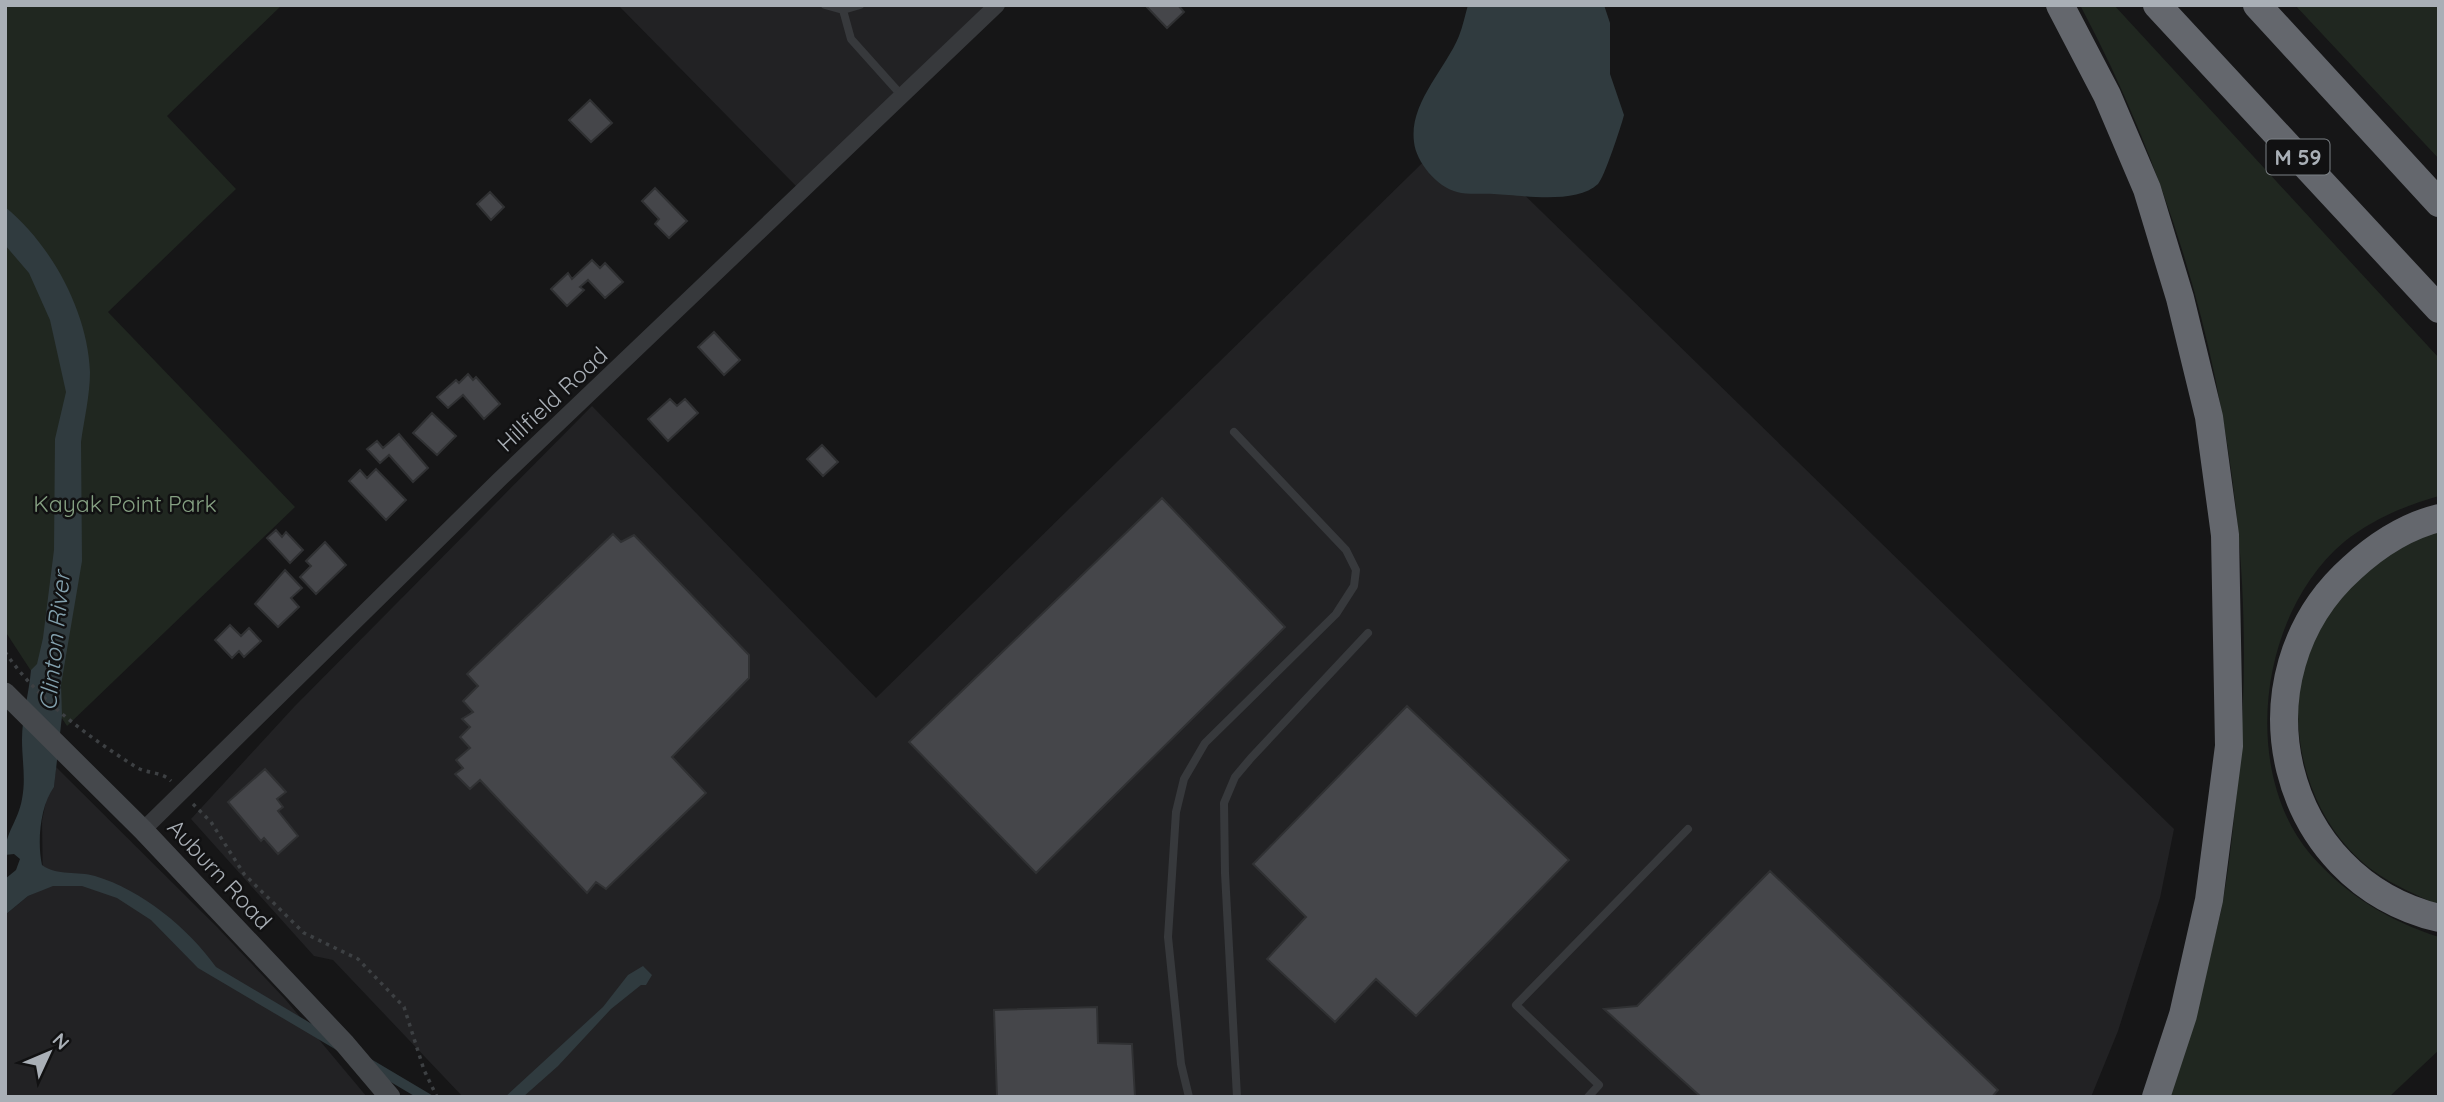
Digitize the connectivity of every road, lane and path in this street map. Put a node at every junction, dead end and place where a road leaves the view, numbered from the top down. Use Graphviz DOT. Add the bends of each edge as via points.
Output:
graph roads {
  1 [pos="825,5"];
  2 [pos="860,5"];
  3 [pos="997,5"];
  4 [pos="2060,5"];
  5 [pos="2157,5"];
  6 [pos="2257,5"];
  7 [pos="843,10"];
  8 [pos="903,97"];
  9 [pos="2439,203"];
  10 [pos="2439,309"];
  11 [pos="1234,432"];
  12 [pos="2439,519"];
  13 [pos="1368,633"];
  14 [pos="5,652"];
  15 [pos="5,693"];
  16 [pos="181,792"];
  17 [pos="1688,829"];
  18 [pos="143,830"];
  19 [pos="2439,918"];
  20 [pos="390,1097"];
  21 [pos="437,1097"];
  22 [pos="1189,1097"];
  23 [pos="1237,1097"];
  24 [pos="1588,1097"];
  25 [pos="2156,1097"];
  1 -- 7 [label="lane"];
  2 -- 7 [label="lane"];
  3 -- 8 [label="street, Hillfield Road"];
  4 -- 25 [label="highway" via="2107,95 2147,190 2209,417 2225,535 2228,759 2209,900 2183,1015"];
  5 -- 10 [label="highway, M 59"];
  6 -- 9 [label="highway"];
  7 -- 8 [label="lane" via="851,39"];
  8 -- 16 [label="street, Hillfield Road" via="489,490"];
  11 -- 22 [label="lane" via="1346,550 1356,570 1354,586 1336,614 1206,743 1184,779 1176,811 1168,937 1181,1064"];
  12 -- 19 [label="highway" via="2419,523 2367,554 2327,590 2298,642 2287,678 2283,745 2294,788 2323,841 2342,864 2392,902"];
  13 -- 23 [label="lane" via="1235,777 1224,803"];
  14 -- 16 [label="path" via="76,727 140,770 165,775"];
  15 -- 18 [label="main road, Auburn Road"];
  16 -- 18 [label="street, Hillfield Road"];
  16 -- 21 [label="path" via="211,822 244,874 304,933 358,959 404,1007"];
  17 -- 24 [label="lane" via="1516,1005 1599,1085"];
  18 -- 20 [label="main road, Auburn Road"];
}
